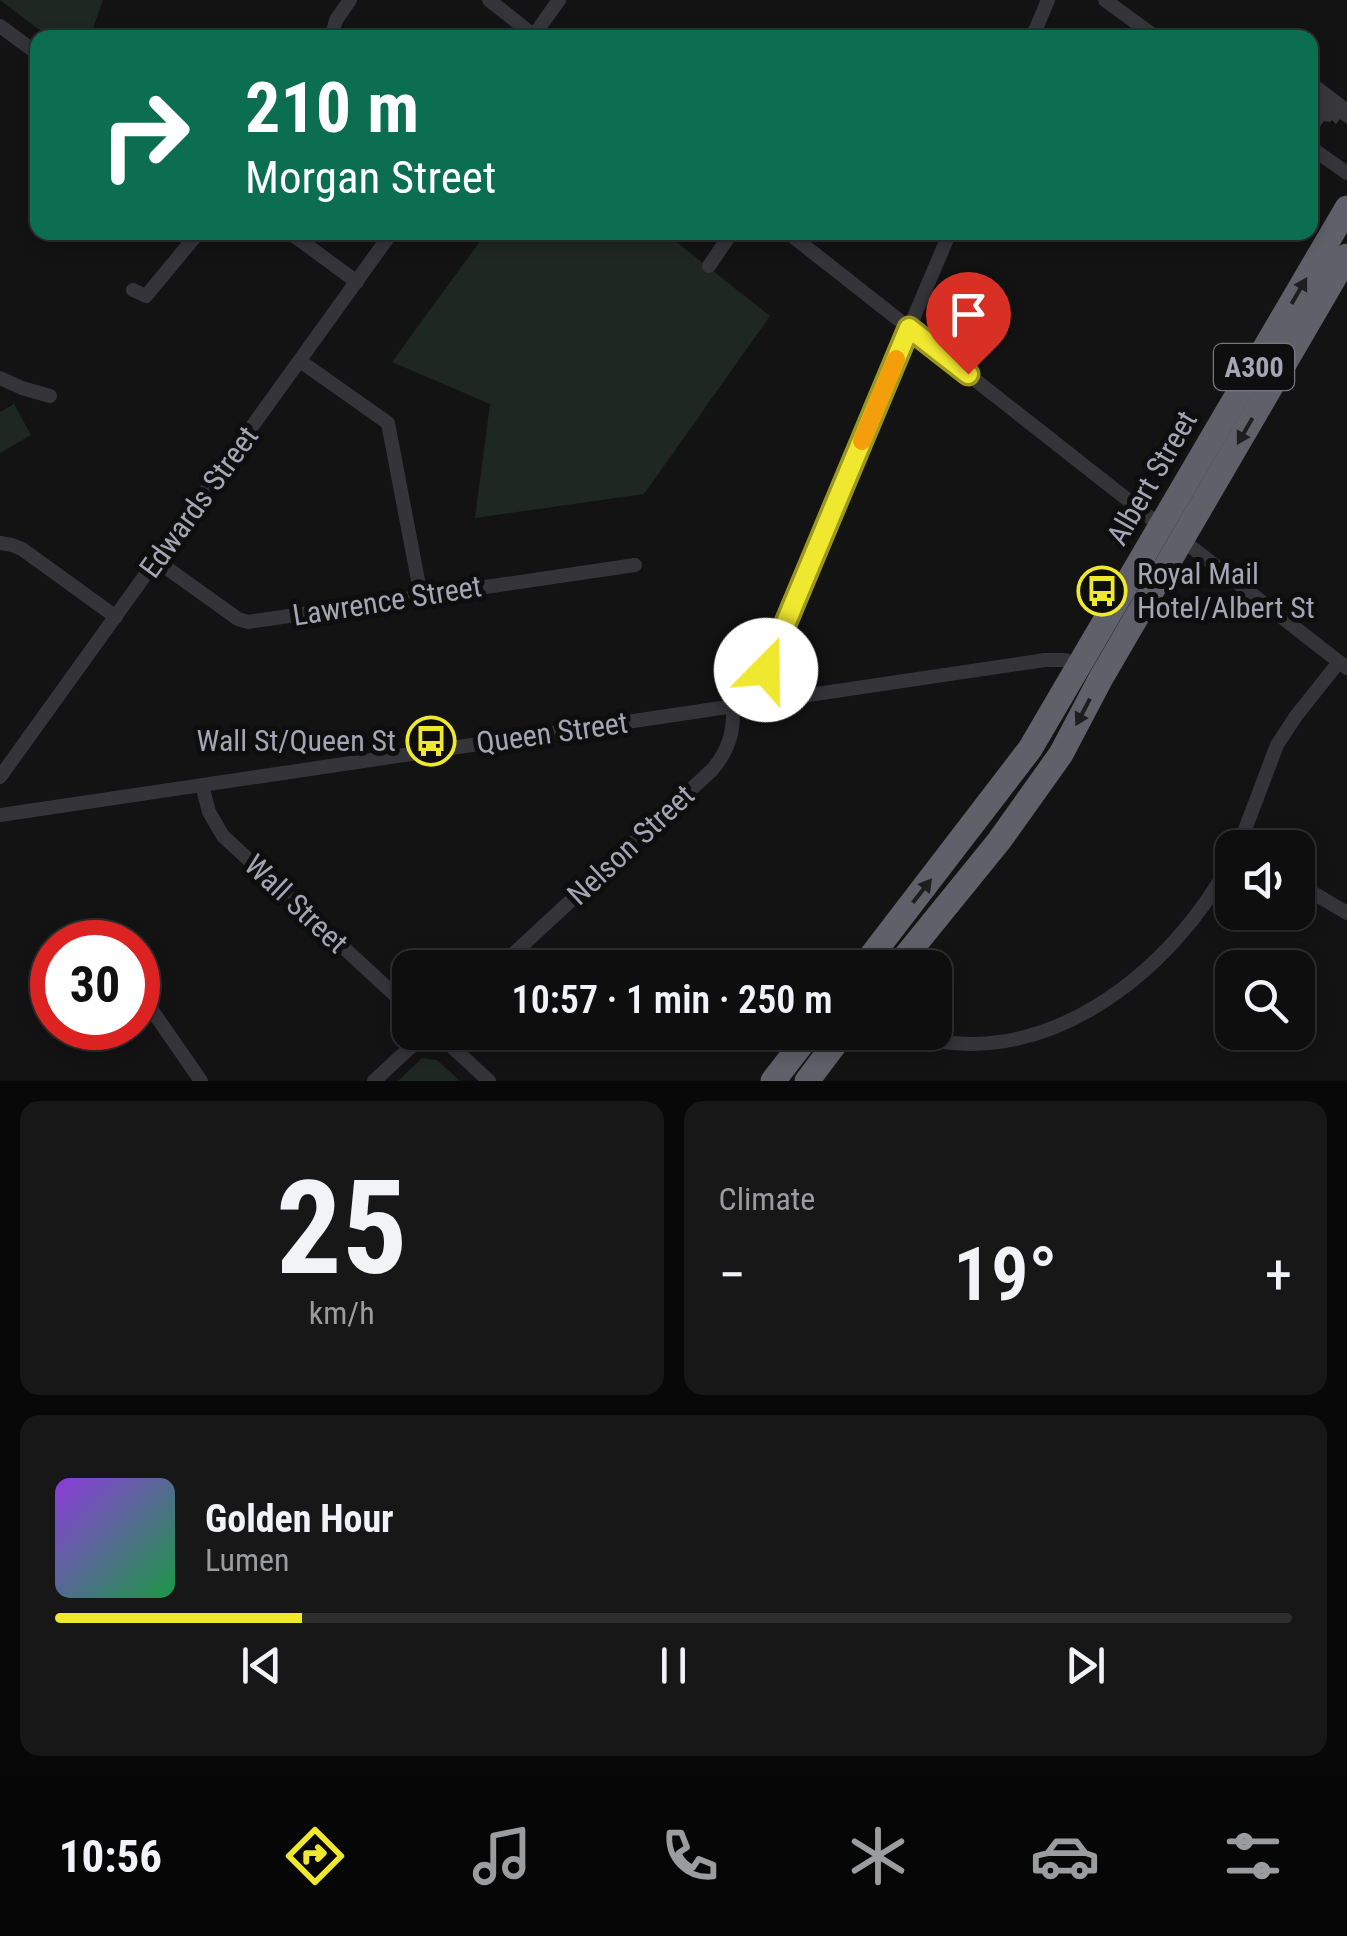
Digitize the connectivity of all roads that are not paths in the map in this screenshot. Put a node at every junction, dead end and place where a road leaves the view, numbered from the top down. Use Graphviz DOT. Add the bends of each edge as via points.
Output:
graph roads {
  1 [pos="350,0"];
  2 [pos="489,0"];
  3 [pos="560,0"];
  4 [pos="1048,0"];
  5 [pos="1104,0"];
  6 [pos="0,26"];
  7 [pos="333,30"];
  8 [pos="525,30"];
  9 [pos="539,30"];
  10 [pos="1035,30"];
  11 [pos="1146,30"];
  12 [pos="30,48"];
  13 [pos="1318,153"];
  14 [pos="1347,173"];
  15 [pos="1347,208"];
  16 [pos="192,240"];
  17 [pos="300,240"];
  18 [pos="386,240"];
  19 [pos="726,240"];
  20 [pos="797,240"];
  21 [pos="947,240"];
  22 [pos="1347,256"];
  23 [pos="708,266"];
  24 [pos="357,282"];
  25 [pos="133,290"];
  26 [pos="909,328"];
  27 [pos="300,361"];
  28 [pos="0,378"];
  29 [pos="50,396"];
  30 [pos="1172,532"];
  31 [pos="0,543"];
  32 [pos="156,561"];
  33 [pos="635,565"];
  34 [pos="421,596"];
  35 [pos="116,618"];
  36 [pos="1343,665"];
  37 [pos="1090,672"];
  38 [pos="766,701"];
  39 [pos="732,706"];
  40 [pos="2,776"];
  41 [pos="202,785"];
  42 [pos="0,807"];
  43 [pos="0,815"];
  44 [pos="1245,830"];
  45 [pos="1215,890"];
  46 [pos="1315,894"];
  47 [pos="1347,913"];
  48 [pos="517,950"];
  49 [pos="876,950"];
  50 [pos="911,950"];
  51 [pos="392,992"];
  52 [pos="160,1022"];
  53 [pos="1088,1028"];
  54 [pos="408,1050"];
  55 [pos="455,1050"];
  56 [pos="797,1050"];
  57 [pos="830,1050"];
  58 [pos="934,1050"];
  59 [pos="964,1060"];
  60 [pos="201,1081"];
  61 [pos="374,1081"];
  62 [pos="489,1081"];
  63 [pos="773,1081"];
  64 [pos="807,1081"];
  1 -- 7 [label="street"];
  2 -- 8 [label="street"];
  3 -- 9 [label="street"];
  4 -- 10 [label="street"];
  5 -- 11 [label="street"];
  6 -- 12 [label="street"];
  13 -- 14 [label="street"];
  30 -- 15 [label="highway, Albert Street / A300, one-way"];
  16 -- 25 [label="street" via="146,296"];
  17 -- 24 [label="street"];
  18 -- 24 [label="street, Edwards Street"];
  19 -- 23 [label="street"];
  20 -- 26 [label="street"];
  21 -- 26 [label="street"];
  22 -- 30 [label="highway, Albert Street / A300, one-way"];
  24 -- 27 [label="street, Edwards Street"];
  26 -- 30 [label="street"];
  26 -- 38 [label="street" via="768,661"];
  27 -- 32 [label="street, Edwards Street"];
  27 -- 34 [label="street" via="388,423"];
  28 -- 29 [label="street"];
  30 -- 36 [label="street"];
  30 -- 37 [label="highway, Albert Street / A300"];
  31 -- 35 [label="street" via="18,548"];
  32 -- 34 [label="street, Lawrence Street" via="246,622"];
  32 -- 35 [label="street, Edwards Street"];
  33 -- 34 [label="street, Lawrence Street"];
  35 -- 40 [label="street, Edwards Street"];
  36 -- 44 [label="street" via="1278,745"];
  37 -- 38 [label="street, Queen Street" via="1051,659"];
  49 -- 37 [label="highway, Albert Street / A300, one-way"];
  37 -- 50 [label="highway, Albert Street / A300, one-way" via="1061,754"];
  38 -- 39 [label="street, Queen Street"];
  39 -- 41 [label="street, Queen Street"];
  39 -- 48 [label="street, Nelson Street" via="730,742 712,770"];
  41 -- 43 [label="street, Queen Street"];
  41 -- 51 [label="street, Wall Street" via="223,836"];
  42 -- 43 [label="street"];
  45 -- 53 [label="street" via="1165,960"];
  46 -- 47 [label="street"];
  52 -- 60 [label="street"];
  54 -- 61 [label="street"];
  55 -- 62 [label="street"];
  56 -- 63 [label="highway"];
  57 -- 64 [label="highway"];
  58 -- 59 [label="street"];
}
